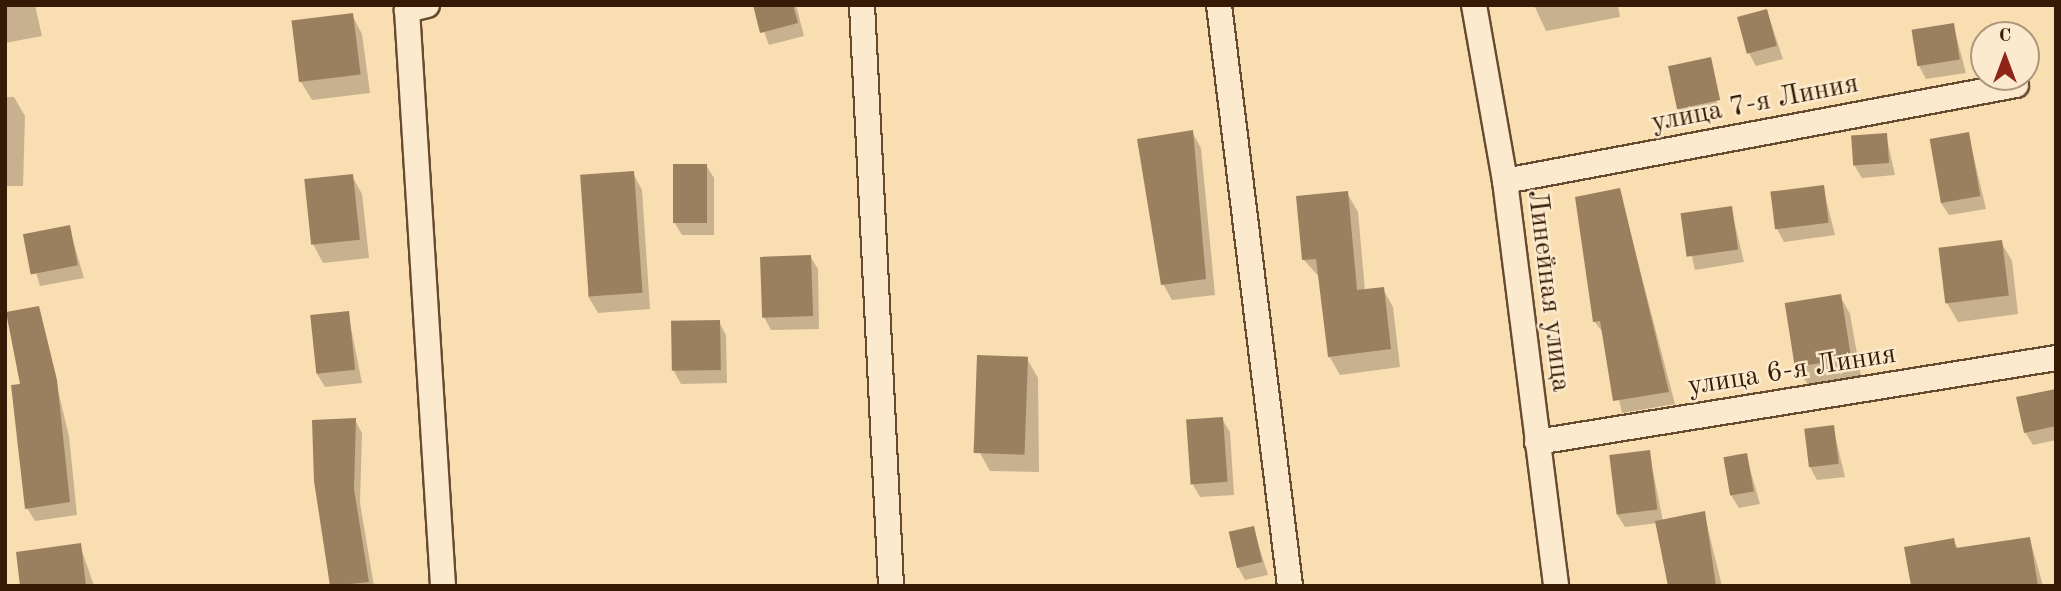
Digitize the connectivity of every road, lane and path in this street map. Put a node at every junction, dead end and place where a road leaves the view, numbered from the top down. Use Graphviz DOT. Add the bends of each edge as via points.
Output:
graph roads {
  1 [pos="427,5"];
  2 [pos="862,5"];
  3 [pos="1219,5"];
  4 [pos="1474,5"];
  5 [pos="1984,91"];
  6 [pos="1504,181"];
  7 [pos="2056,358"];
  8 [pos="1537,442"];
  9 [pos="443,586"];
  10 [pos="891,586"];
  11 [pos="1290,586"];
  12 [pos="1556,586"];
  1 -- 9 [label="street" via="407,10"];
  2 -- 10 [label="street"];
  3 -- 11 [label="street"];
  4 -- 6 [label="street, Линейная улица"];
  5 -- 6 [label="street, улица 7-я Линия"];
  6 -- 8 [label="street, Линейная улица"];
  7 -- 8 [label="street, улица 6-я Линия"];
  8 -- 12 [label="street, Линейная улица"];
}
